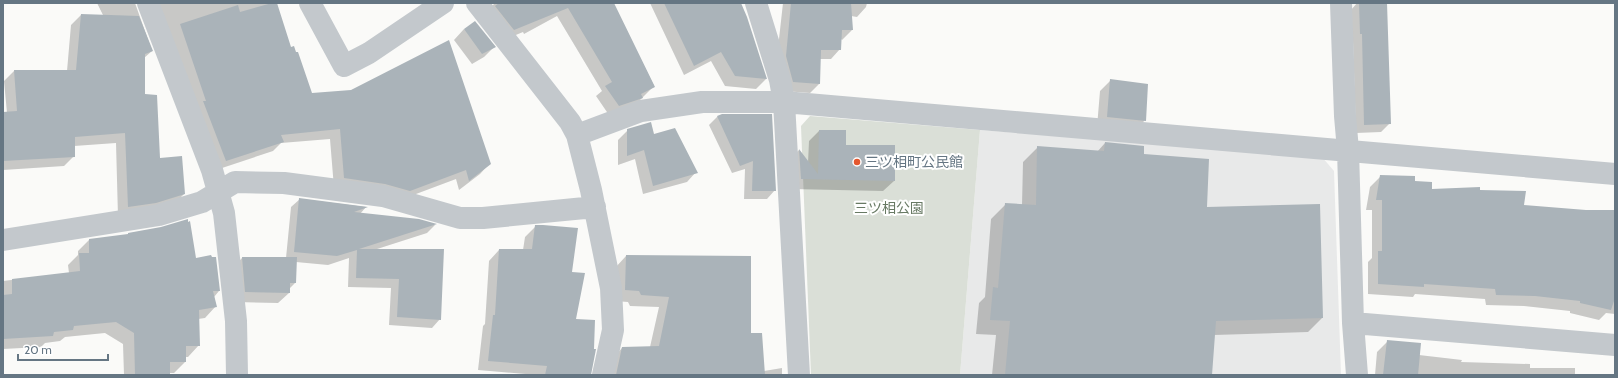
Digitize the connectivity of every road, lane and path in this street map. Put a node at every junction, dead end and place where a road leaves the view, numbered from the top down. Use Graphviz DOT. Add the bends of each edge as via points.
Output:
graph roads {
  1 [pos="310,3"];
  2 [pos="443,3"];
  3 [pos="477,3"];
  4 [pos="756,3"];
  5 [pos="1341,3"];
  6 [pos="150,4"];
  7 [pos="784,102"];
  8 [pos="577,135"];
  9 [pos="1348,150"];
  10 [pos="1615,174"];
  11 [pos="218,193"];
  12 [pos="595,207"];
  13 [pos="3,240"];
  14 [pos="1353,323"];
  15 [pos="1615,345"];
  16 [pos="237,375"];
  17 [pos="603,375"];
  18 [pos="799,375"];
  19 [pos="1357,375"];
  1 -- 2 [label="street" via="344,66"];
  3 -- 8 [label="street" via="570,122"];
  4 -- 7 [label="street" via="780,80"];
  5 -- 9 [label="street"];
  6 -- 11 [label="street" via="202,142"];
  7 -- 8 [label="street" via="702,102 641,111"];
  7 -- 9 [label="street"];
  7 -- 18 [label="street"];
  8 -- 12 [label="street"];
  9 -- 10 [label="street"];
  9 -- 14 [label="street"];
  11 -- 12 [label="street" via="235,182 284,183 383,196 460,218"];
  11 -- 13 [label="street" via="202,202 159,216"];
  11 -- 16 [label="street" via="224,214 236,321"];
  12 -- 17 [label="street" via="612,288 613,330"];
  14 -- 15 [label="street"];
  14 -- 19 [label="street"];
}
